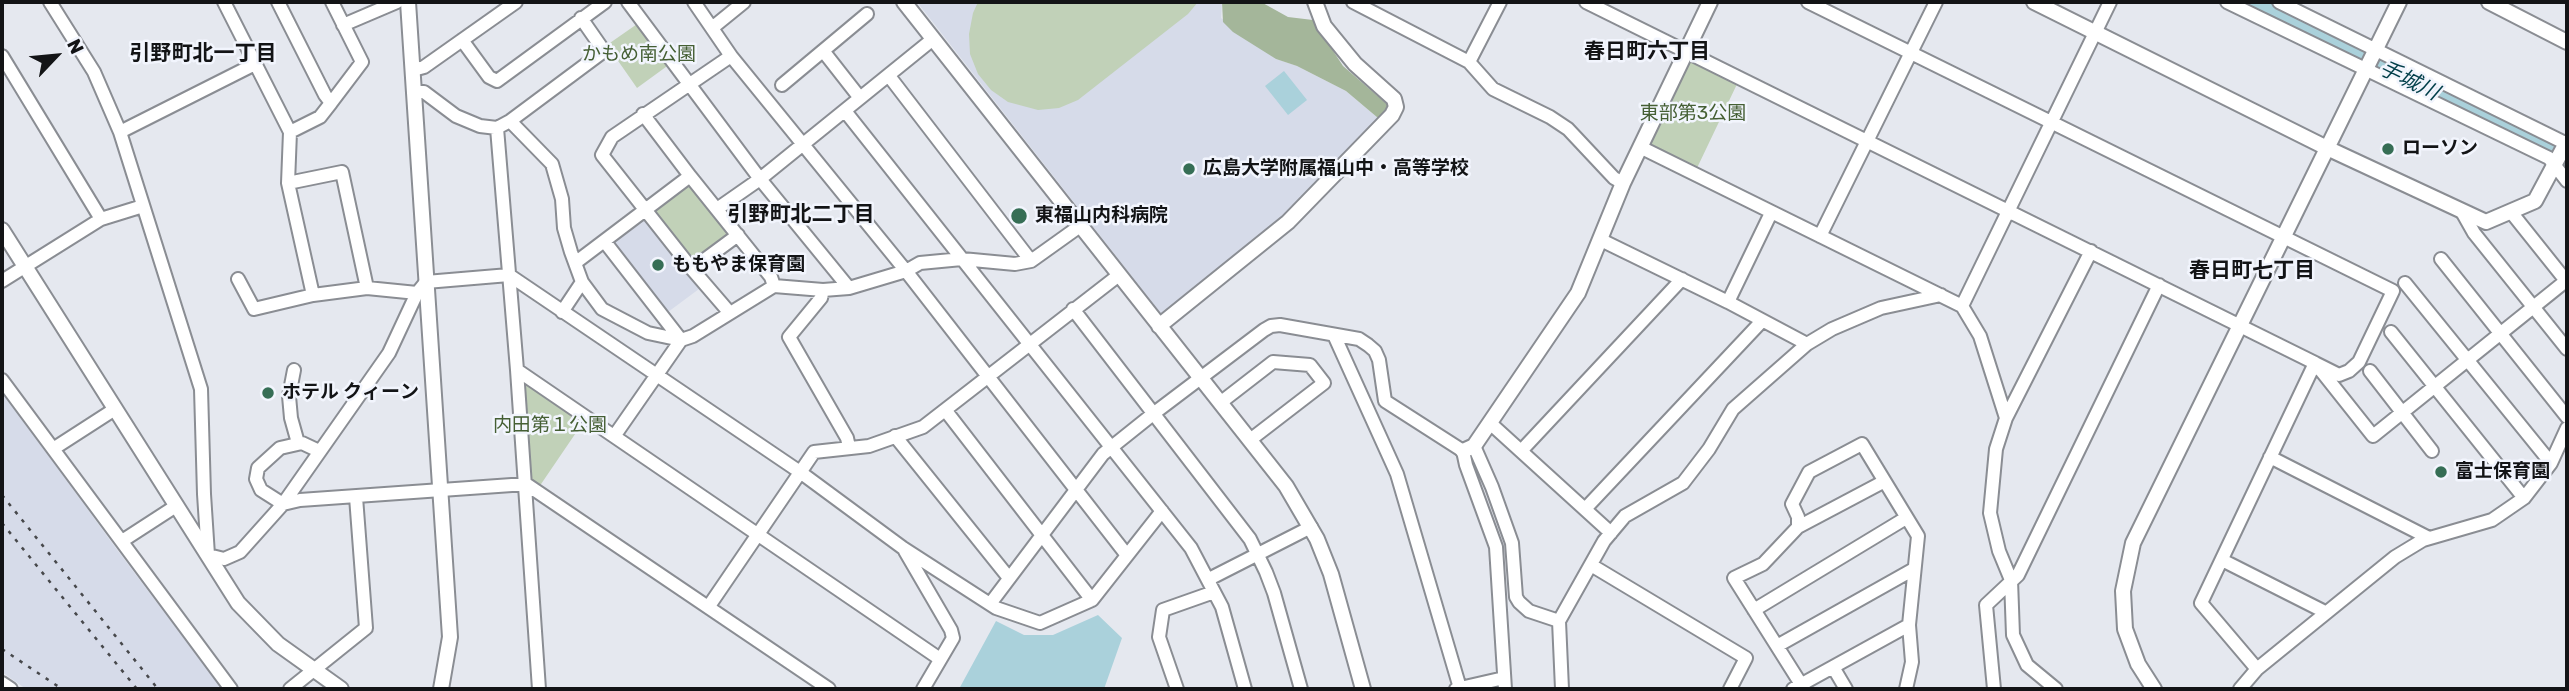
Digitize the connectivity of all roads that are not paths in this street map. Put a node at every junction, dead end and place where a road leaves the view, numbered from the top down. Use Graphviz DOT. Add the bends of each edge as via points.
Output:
graph roads {
  1 [pos="50,2"];
  2 [pos="224,2"];
  3 [pos="278,2"];
  4 [pos="332,2"];
  5 [pos="397,2"];
  6 [pos="408,2"];
  7 [pos="516,2"];
  8 [pos="605,2"];
  9 [pos="628,2"];
  10 [pos="694,2"];
  11 [pos="744,2"];
  12 [pos="904,2"];
  13 [pos="1315,2"];
  14 [pos="1353,2"];
  15 [pos="1500,2"];
  16 [pos="1586,2"];
  17 [pos="1710,2"];
  18 [pos="1808,2"];
  19 [pos="1936,2"];
  20 [pos="2034,2"];
  21 [pos="2110,2"];
  22 [pos="2227,2"];
  23 [pos="2279,2"];
  24 [pos="2399,2"];
  25 [pos="2489,2"];
  26 [pos="867,14"];
  27 [pos="581,18"];
  28 [pos="344,25"];
  29 [pos="712,28"];
  30 [pos="2095,32"];
  31 [pos="933,39"];
  32 [pos="462,40"];
  33 [pos="2567,41"];
  34 [pos="824,52"];
  35 [pos="1686,52"];
  36 [pos="1910,53"];
  37 [pos="2,56"];
  38 [pos="731,56"];
  39 [pos="2371,58"];
  40 [pos="1469,62"];
  41 [pos="255,64"];
  42 [pos="413,70"];
  43 [pos="889,76"];
  44 [pos="782,85"];
  45 [pos="689,86"];
  46 [pos="414,92"];
  47 [pos="860,98"];
  48 [pos="331,103"];
  49 [pos="845,111"];
  50 [pos="643,114"];
  51 [pos="510,121"];
  52 [pos="2052,122"];
  53 [pos="497,128"];
  54 [pos="120,132"];
  55 [pos="290,132"];
  56 [pos="1867,141"];
  57 [pos="802,145"];
  58 [pos="1640,147"];
  59 [pos="2327,148"];
  60 [pos="2563,150"];
  61 [pos="690,176"];
  62 [pos="760,179"];
  63 [pos="2567,181"];
  64 [pos="288,183"];
  65 [pos="1623,183"];
  66 [pos="142,206"];
  67 [pos="717,209"];
  68 [pos="2008,209"];
  69 [pos="645,210"];
  70 [pos="2461,210"];
  71 [pos="2511,212"];
  72 [pos="1771,213"];
  73 [pos="101,219"];
  74 [pos="1080,226"];
  75 [pos="2,230"];
  76 [pos="738,235"];
  77 [pos="1820,236"];
  78 [pos="2283,237"];
  79 [pos="1601,240"];
  80 [pos="605,242"];
  81 [pos="2091,251"];
  82 [pos="962,259"];
  83 [pos="2441,259"];
  84 [pos="1031,261"];
  85 [pos="575,262"];
  86 [pos="25,266"];
  87 [pos="692,269"];
  88 [pos="906,271"];
  89 [pos="509,275"];
  90 [pos="1119,275"];
  91 [pos="238,279"];
  92 [pos="1682,279"];
  93 [pos="2,281"];
  94 [pos="2567,281"];
  95 [pos="582,282"];
  96 [pos="2405,283"];
  97 [pos="2159,285"];
  98 [pos="774,286"];
  99 [pos="422,287"];
  100 [pos="367,288"];
  101 [pos="849,288"];
  102 [pos="823,290"];
  103 [pos="313,295"];
  104 [pos="1941,295"];
  105 [pos="1728,302"];
  106 [pos="1962,306"];
  107 [pos="2534,307"];
  108 [pos="1073,309"];
  109 [pos="562,312"];
  110 [pos="729,312"];
  111 [pos="1762,321"];
  112 [pos="2241,325"];
  113 [pos="1159,326"];
  114 [pos="2391,332"];
  115 [pos="2501,332"];
  116 [pos="1334,335"];
  117 [pos="681,340"];
  118 [pos="1807,344"];
  119 [pos="1029,345"];
  120 [pos="2567,349"];
  121 [pos="2467,360"];
  122 [pos="2315,363"];
  123 [pos="294,370"];
  124 [pos="517,370"];
  125 [pos="2370,371"];
  126 [pos="656,376"];
  127 [pos="1200,377"];
  128 [pos="988,379"];
  129 [pos="2,380"];
  130 [pos="2434,386"];
  131 [pos="1220,402"];
  132 [pos="115,409"];
  133 [pos="946,411"];
  134 [pos="2402,412"];
  135 [pos="1153,414"];
  136 [pos="2567,417"];
  137 [pos="2006,418"];
  138 [pos="1490,423"];
  139 [pos="2567,428"];
  140 [pos="615,435"];
  141 [pos="895,436"];
  142 [pos="1250,440"];
  143 [pos="298,443"];
  144 [pos="849,447"];
  145 [pos="1110,448"];
  146 [pos="53,449"];
  147 [pos="1468,449"];
  148 [pos="319,451"];
  149 [pos="1521,451"];
  150 [pos="2432,451"];
  151 [pos="2270,457"];
  152 [pos="2551,463"];
  153 [pos="800,472"];
  154 [pos="1884,482"];
  155 [pos="526,484"];
  156 [pos="441,491"];
  157 [pos="1075,491"];
  158 [pos="356,497"];
  159 [pos="2524,498"];
  160 [pos="282,504"];
  161 [pos="176,506"];
  162 [pos="1585,509"];
  163 [pos="1161,511"];
  164 [pos="1906,518"];
  165 [pos="1311,527"];
  166 [pos="1798,527"];
  167 [pos="757,533"];
  168 [pos="1611,533"];
  169 [pos="1042,534"];
  170 [pos="2429,538"];
  171 [pos="122,541"];
  172 [pos="903,548"];
  173 [pos="1126,554"];
  174 [pos="208,555"];
  175 [pos="1258,555"];
  176 [pos="2222,559"];
  177 [pos="1591,565"];
  178 [pos="1914,569"];
  179 [pos="1009,578"];
  180 [pos="1209,579"];
  181 [pos="2011,580"];
  182 [pos="1214,592"];
  183 [pos="1091,600"];
  184 [pos="990,604"];
  185 [pos="709,606"];
  186 [pos="1754,610"];
  187 [pos="2325,612"];
  188 [pos="1559,621"];
  189 [pos="1909,625"];
  190 [pos="1777,646"];
  191 [pos="940,659"];
  192 [pos="1833,667"];
  193 [pos="2257,669"];
  194 [pos="313,671"];
  195 [pos="2,683"];
  196 [pos="811,684"];
  197 [pos="1504,684"];
  198 [pos="1799,688"];
  199 [pos="11,689"];
  200 [pos="231,689"];
  201 [pos="290,689"];
  202 [pos="341,689"];
  203 [pos="441,689"];
  204 [pos="539,689"];
  205 [pos="830,689"];
  206 [pos="923,689"];
  207 [pos="1177,689"];
  208 [pos="1245,689"];
  209 [pos="1301,689"];
  210 [pos="1363,689"];
  211 [pos="1458,689"];
  212 [pos="1562,689"];
  213 [pos="1730,689"];
  214 [pos="1846,689"];
  215 [pos="1906,689"];
  216 [pos="1994,689"];
  217 [pos="2056,689"];
  218 [pos="2154,689"];
  219 [pos="2240,689"];
  1 -- 54 [label="street" via="94,72"];
  2 -- 41 [label="street"];
  3 -- 48 [label="street"];
  4 -- 28 [label="street"];
  5 -- 28 [label="street"];
  6 -- 42 [label="street"];
  7 -- 32 [label="street"];
  8 -- 27 [label="street"];
  9 -- 45 [label="street"];
  10 -- 29 [label="street"];
  11 -- 29 [label="street"];
  12 -- 31 [label="street"];
  13 -- 113 [label="street" via="1324,26 1355,64 1394,99 1396,107 1288,222"];
  14 -- 40 [label="street"];
  15 -- 40 [label="street"];
  16 -- 35 [label="street"];
  17 -- 35 [label="street"];
  18 -- 36 [label="street"];
  19 -- 36 [label="street"];
  20 -- 30 [label="street"];
  21 -- 30 [label="street"];
  22 -- 39 [label="street"];
  23 -- 39 [label="street"];
  24 -- 39 [label="street"];
  25 -- 33 [label="street"];
  26 -- 34 [label="street"];
  27 -- 32 [label="street" via="496,81"];
  27 -- 51 [label="street" via="604,51"];
  28 -- 48 [label="street" via="362,62"];
  29 -- 38 [label="street"];
  30 -- 52 [label="street"];
  30 -- 59 [label="street"];
  31 -- 43 [label="street"];
  31 -- 74 [label="street"];
  32 -- 42 [label="street"];
  34 -- 44 [label="street"];
  34 -- 47 [label="street"];
  35 -- 56 [label="street"];
  35 -- 58 [label="street"];
  36 -- 52 [label="street"];
  36 -- 56 [label="street"];
  37 -- 73 [label="street"];
  38 -- 45 [label="street"];
  38 -- 57 [label="street"];
  39 -- 59 [label="street"];
  39 -- 60 [label="street"];
  39 -- 60 [label="street" via="2549,158"];
  40 -- 65 [label="street" via="1493,89 1568,129"];
  41 -- 54 [label="street"];
  41 -- 55 [label="street"];
  42 -- 46 [label="street"];
  43 -- 47 [label="street"];
  43 -- 84 [label="street"];
  45 -- 50 [label="street"];
  45 -- 62 [label="street"];
  46 -- 53 [label="street" via="424,92 456,116"];
  46 -- 99 [label="street"];
  47 -- 49 [label="street"];
  48 -- 55 [label="street" via="320,117"];
  49 -- 57 [label="street"];
  49 -- 82 [label="street"];
  50 -- 61 [label="street"];
  50 -- 69 [label="street" via="612,137 602,155"];
  51 -- 53 [label="street"];
  51 -- 85 [label="street" via="552,164"];
  52 -- 68 [label="street"];
  52 -- 78 [label="street"];
  53 -- 89 [label="street"];
  54 -- 66 [label="street"];
  55 -- 64 [label="street"];
  56 -- 68 [label="street"];
  56 -- 77 [label="street"];
  57 -- 62 [label="street"];
  57 -- 88 [label="street"];
  58 -- 65 [label="street"];
  58 -- 72 [label="street"];
  59 -- 70 [label="street"];
  59 -- 78 [label="street"];
  60 -- 63 [label="street"];
  60 -- 71 [label="street" via="2535,201"];
  61 -- 67 [label="street"];
  61 -- 69 [label="street"];
  62 -- 67 [label="street"];
  62 -- 101 [label="street"];
  64 -- 100 [label="street" via="342,172"];
  64 -- 103 [label="street"];
  65 -- 79 [label="street"];
  66 -- 73 [label="street"];
  66 -- 174 [label="street" via="201,388"];
  67 -- 76 [label="street"];
  68 -- 81 [label="street"];
  68 -- 106 [label="street"];
  69 -- 80 [label="street"];
  69 -- 87 [label="street"];
  70 -- 71 [label="street" via="2486,222"];
  70 -- 107 [label="street"];
  71 -- 94 [label="street"];
  72 -- 77 [label="street"];
  72 -- 105 [label="street"];
  73 -- 86 [label="street"];
  74 -- 84 [label="street"];
  74 -- 90 [label="street"];
  75 -- 86 [label="street"];
  76 -- 87 [label="street"];
  76 -- 98 [label="street"];
  77 -- 104 [label="street"];
  78 -- 112 [label="street"];
  78 -- 122 [label="street" via="2393,291 2359,362 2350,371 2339,375"];
  79 -- 92 [label="street"];
  79 -- 138 [label="street" via="1578,293"];
  80 -- 85 [label="street"];
  80 -- 117 [label="street"];
  81 -- 97 [label="street"];
  81 -- 137 [label="street"];
  82 -- 84 [label="street"];
  82 -- 88 [label="street" via="920,263"];
  82 -- 119 [label="street"];
  83 -- 115 [label="street"];
  85 -- 95 [label="street"];
  86 -- 93 [label="street"];
  86 -- 132 [label="street"];
  87 -- 110 [label="street"];
  88 -- 101 [label="street"];
  88 -- 128 [label="street"];
  89 -- 99 [label="street"];
  89 -- 109 [label="street"];
  89 -- 124 [label="street"];
  90 -- 108 [label="street"];
  90 -- 113 [label="street"];
  91 -- 103 [label="street" via="254,309"];
  92 -- 105 [label="street"];
  92 -- 149 [label="street"];
  94 -- 107 [label="street"];
  95 -- 109 [label="street"];
  95 -- 117 [label="street" via="611,315 648,333"];
  96 -- 121 [label="street"];
  97 -- 112 [label="street"];
  97 -- 181 [label="street" via="2018,575"];
  98 -- 102 [label="street"];
  98 -- 110 [label="street"];
  99 -- 100 [label="street"];
  99 -- 148 [label="street" via="389,353"];
  99 -- 156 [label="street"];
  100 -- 103 [label="street"];
  101 -- 102 [label="street"];
  102 -- 144 [label="street" via="789,337"];
  104 -- 106 [label="street"];
  104 -- 118 [label="street" via="1881,308"];
  105 -- 111 [label="street"];
  106 -- 137 [label="street" via="1980,336"];
  107 -- 115 [label="street"];
  107 -- 120 [label="street"];
  108 -- 119 [label="street"];
  108 -- 135 [label="street"];
  109 -- 126 [label="street"];
  110 -- 117 [label="street"];
  111 -- 118 [label="street"];
  111 -- 162 [label="street"];
  112 -- 122 [label="street"];
  112 -- 218 [label="street" via="2133,543 2127,568 2125,629 2138,664"];
  113 -- 127 [label="street"];
  114 -- 130 [label="street"];
  115 -- 121 [label="street"];
  115 -- 136 [label="street"];
  116 -- 127 [label="street" via="1272,326"];
  116 -- 147 [label="street" via="1359,339 1375,351 1385,401"];
  116 -- 211 [label="street" via="1397,474"];
  117 -- 126 [label="street"];
  118 -- 168 [label="street" via="1733,409 1683,483 1625,516"];
  119 -- 128 [label="street"];
  119 -- 145 [label="street"];
  121 -- 130 [label="street"];
  121 -- 152 [label="street"];
  122 -- 134 [label="street" via="2373,436"];
  122 -- 151 [label="street"];
  123 -- 143 [label="street" via="289,396"];
  124 -- 140 [label="street"];
  124 -- 155 [label="street"];
  125 -- 134 [label="street"];
  126 -- 140 [label="street"];
  126 -- 153 [label="street"];
  127 -- 131 [label="street"];
  127 -- 135 [label="street"];
  128 -- 133 [label="street"];
  128 -- 157 [label="street"];
  129 -- 146 [label="street"];
  130 -- 134 [label="street"];
  130 -- 159 [label="street"];
  131 -- 142 [label="street"];
  131 -- 142 [label="street" via="1273,362 1310,365 1324,383"];
  132 -- 146 [label="street"];
  132 -- 161 [label="street"];
  133 -- 141 [label="street" via="923,427"];
  133 -- 169 [label="street"];
  134 -- 150 [label="street"];
  135 -- 145 [label="street"];
  135 -- 175 [label="street" via="1237,520"];
  137 -- 181 [label="street" via="1996,449 1990,513"];
  138 -- 147 [label="street"];
  138 -- 149 [label="street"];
  139 -- 152 [label="street"];
  140 -- 167 [label="street"];
  141 -- 144 [label="street" via="869,446"];
  141 -- 179 [label="street"];
  142 -- 165 [label="street"];
  143 -- 148 [label="street"];
  143 -- 160 [label="street" via="280,448 258,468 261,490"];
  144 -- 153 [label="street" via="814,453"];
  145 -- 157 [label="street"];
  145 -- 163 [label="street"];
  146 -- 171 [label="street"];
  147 -- 188 [label="street" via="1492,487 1511,543 1516,597 1529,611"];
  147 -- 197 [label="street" via="1466,465 1496,547"];
  148 -- 160 [label="street"];
  149 -- 162 [label="street"];
  151 -- 170 [label="street"];
  151 -- 176 [label="street"];
  152 -- 159 [label="street"];
  153 -- 167 [label="street"];
  153 -- 172 [label="street"];
  154 -- 164 [label="street"];
  154 -- 166 [label="street"];
  154 -- 166 [label="street" via="1862,444 1809,472 1792,504"];
  155 -- 156 [label="street"];
  155 -- 185 [label="street"];
  155 -- 204 [label="street"];
  156 -- 158 [label="street"];
  156 -- 203 [label="street" via="450,636"];
  157 -- 169 [label="street"];
  157 -- 173 [label="street"];
  158 -- 160 [label="street"];
  158 -- 194 [label="street" via="366,628"];
  159 -- 170 [label="street" via="2492,520"];
  160 -- 174 [label="street" via="240,552 224,559"];
  161 -- 171 [label="street"];
  161 -- 174 [label="street"];
  162 -- 168 [label="street"];
  163 -- 173 [label="street"];
  163 -- 180 [label="street"];
  164 -- 178 [label="street" via="1918,536"];
  164 -- 186 [label="street"];
  165 -- 175 [label="street"];
  165 -- 210 [label="street" via="1331,574"];
  166 -- 186 [label="street" via="1763,564 1734,578"];
  167 -- 185 [label="street"];
  167 -- 191 [label="street"];
  168 -- 177 [label="street"];
  169 -- 179 [label="street"];
  169 -- 183 [label="street"];
  170 -- 187 [label="street" via="2395,557"];
  171 -- 200 [label="street"];
  172 -- 184 [label="street"];
  172 -- 191 [label="street" via="951,630 953,638"];
  173 -- 183 [label="street"];
  174 -- 194 [label="street" via="244,610"];
  175 -- 180 [label="street"];
  175 -- 209 [label="street" via="1274,593"];
  176 -- 187 [label="street"];
  176 -- 193 [label="street" via="2201,603"];
  177 -- 188 [label="street"];
  177 -- 213 [label="street" via="1746,658"];
  178 -- 189 [label="street"];
  178 -- 190 [label="street"];
  179 -- 184 [label="street"];
  180 -- 182 [label="street"];
  181 -- 216 [label="street" via="1986,605"];
  181 -- 217 [label="street" via="2013,635 2027,665"];
  182 -- 207 [label="street" via="1163,610 1159,636"];
  182 -- 208 [label="street"];
  183 -- 184 [label="street" via="1040,623"];
  185 -- 196 [label="street"];
  186 -- 190 [label="street"];
  187 -- 193 [label="street"];
  188 -- 212 [label="street"];
  189 -- 192 [label="street"];
  189 -- 215 [label="street" via="1912,663"];
  190 -- 198 [label="street"];
  191 -- 206 [label="street"];
  192 -- 198 [label="street"];
  192 -- 214 [label="street"];
  193 -- 219 [label="street"];
  194 -- 201 [label="street"];
  194 -- 202 [label="street"];
  195 -- 199 [label="street"];
  196 -- 205 [label="street"];
  197 -- 211 [label="street"];
}
